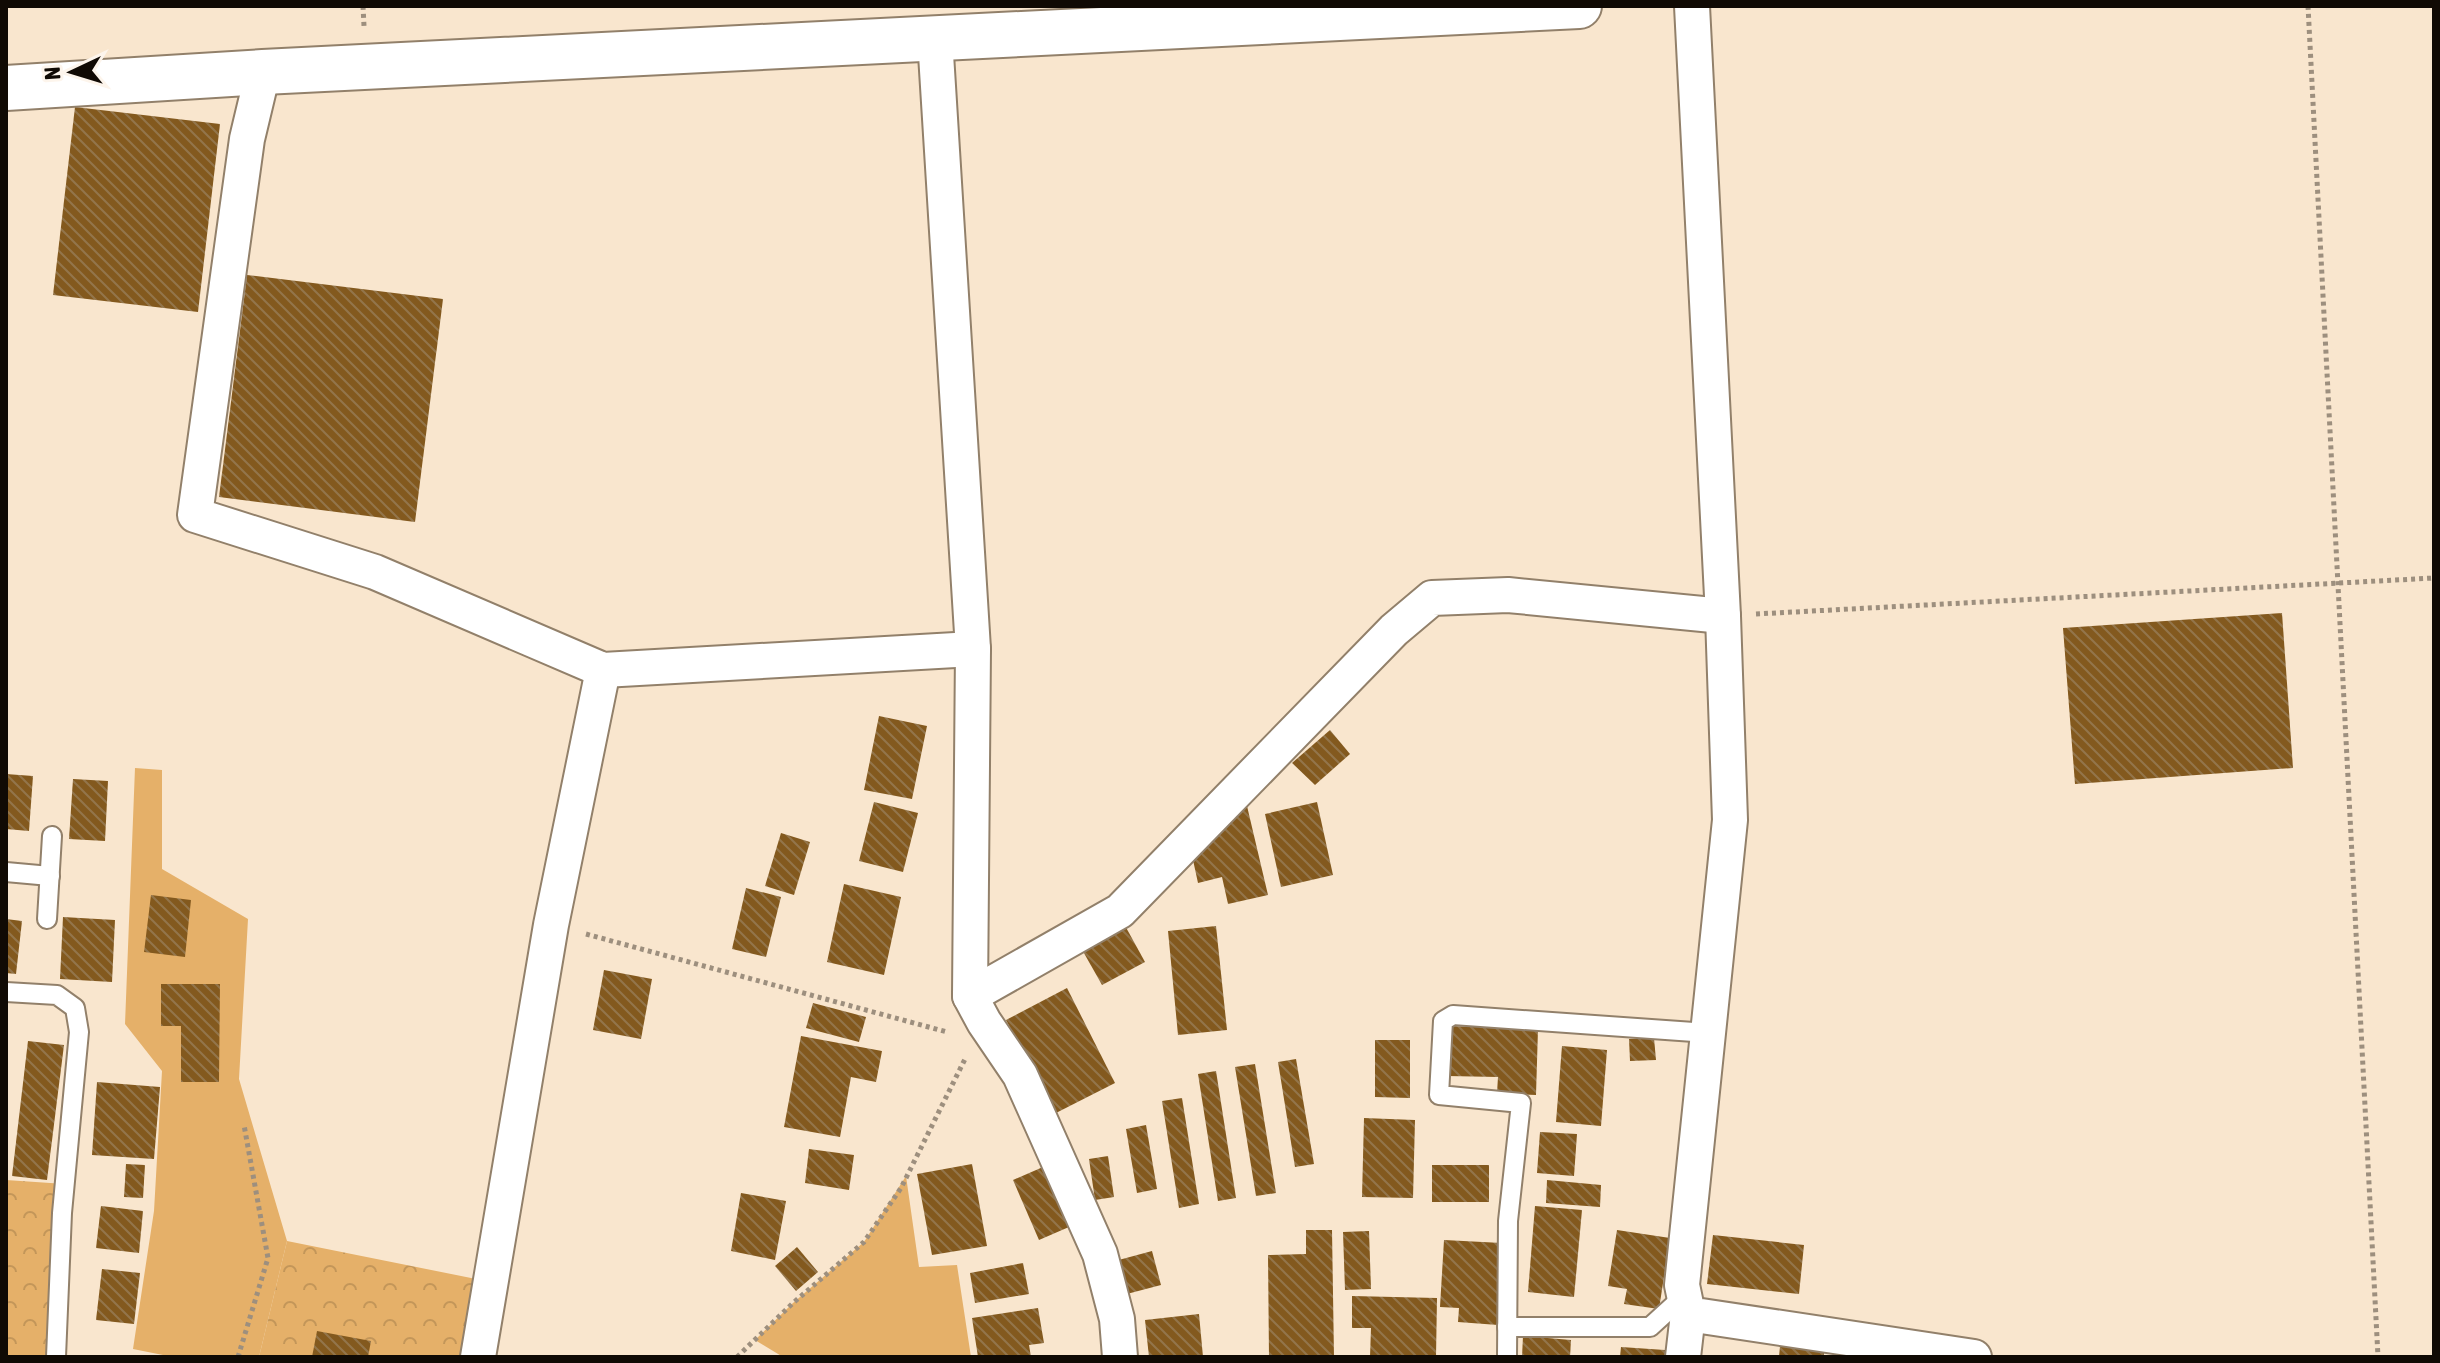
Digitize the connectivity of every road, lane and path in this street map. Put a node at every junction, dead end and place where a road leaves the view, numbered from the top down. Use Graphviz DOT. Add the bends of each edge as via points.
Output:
graph roads {
  1 [pos="1579,6"];
  2 [pos="1692,6"];
  3 [pos="2308,6"];
  4 [pos="1021,20"];
  5 [pos="935,38"];
  6 [pos="263,72"];
  7 [pos="6,88"];
  8 [pos="2434,578"];
  9 [pos="2339,583"];
  10 [pos="1723,616"];
  11 [pos="973,649"];
  12 [pos="603,670"];
  13 [pos="52,836"];
  14 [pos="6,872"];
  15 [pos="50,876"];
  16 [pos="47,919"];
  17 [pos="551,925"];
  18 [pos="6,992"];
  19 [pos="976,1019"];
  20 [pos="1708,1033"];
  21 [pos="244,1125"];
  22 [pos="1686,1305"];
  23 [pos="1507,1327"];
  24 [pos="56,1357"];
  25 [pos="238,1357"];
  26 [pos="478,1357"];
  27 [pos="737,1357"];
  28 [pos="1120,1357"];
  29 [pos="1507,1357"];
  30 [pos="1683,1357"];
  31 [pos="1974,1357"];
  32 [pos="2378,1357"];
  1 -- 4 [label="street"];
  2 -- 10 [label="street"];
  3 -- 9 [label="path"];
  4 -- 5 [label="street"];
  5 -- 6 [label="street"];
  5 -- 11 [label="street"];
  6 -- 7 [label="street"];
  6 -- 12 [label="street" via="247,139 195,515 375,572"];
  8 -- 9 [label="path"];
  9 -- 10 [label="path"];
  9 -- 32 [label="path"];
  10 -- 19 [label="street" via="1508,595 1432,598 1394,630 1120,911"];
  10 -- 20 [label="street" via="1730,820"];
  11 -- 12 [label="street"];
  11 -- 19 [label="street"];
  12 -- 17 [label="street"];
  13 -- 15 [label="lane"];
  14 -- 15 [label="lane"];
  15 -- 16 [label="lane"];
  17 -- 19 [label="path"];
  17 -- 26 [label="street"];
  18 -- 24 [label="lane" via="57,995 75,1008 79,1032 62,1213"];
  19 -- 27 [label="path" via="901,1188 864,1242"];
  19 -- 28 [label="street" via="1020,1075 1100,1254 1117,1319"];
  20 -- 22 [label="street" via="1682,1285"];
  20 -- 23 [label="lane" via="1453,1015 1443,1021 1439,1095 1521,1103 1508,1221"];
  21 -- 25 [label="path" via="268,1258"];
  22 -- 23 [label="lane" via="1650,1327"];
  22 -- 30 [label="street"];
  22 -- 31 [label="street"];
  23 -- 29 [label="lane"];
}
